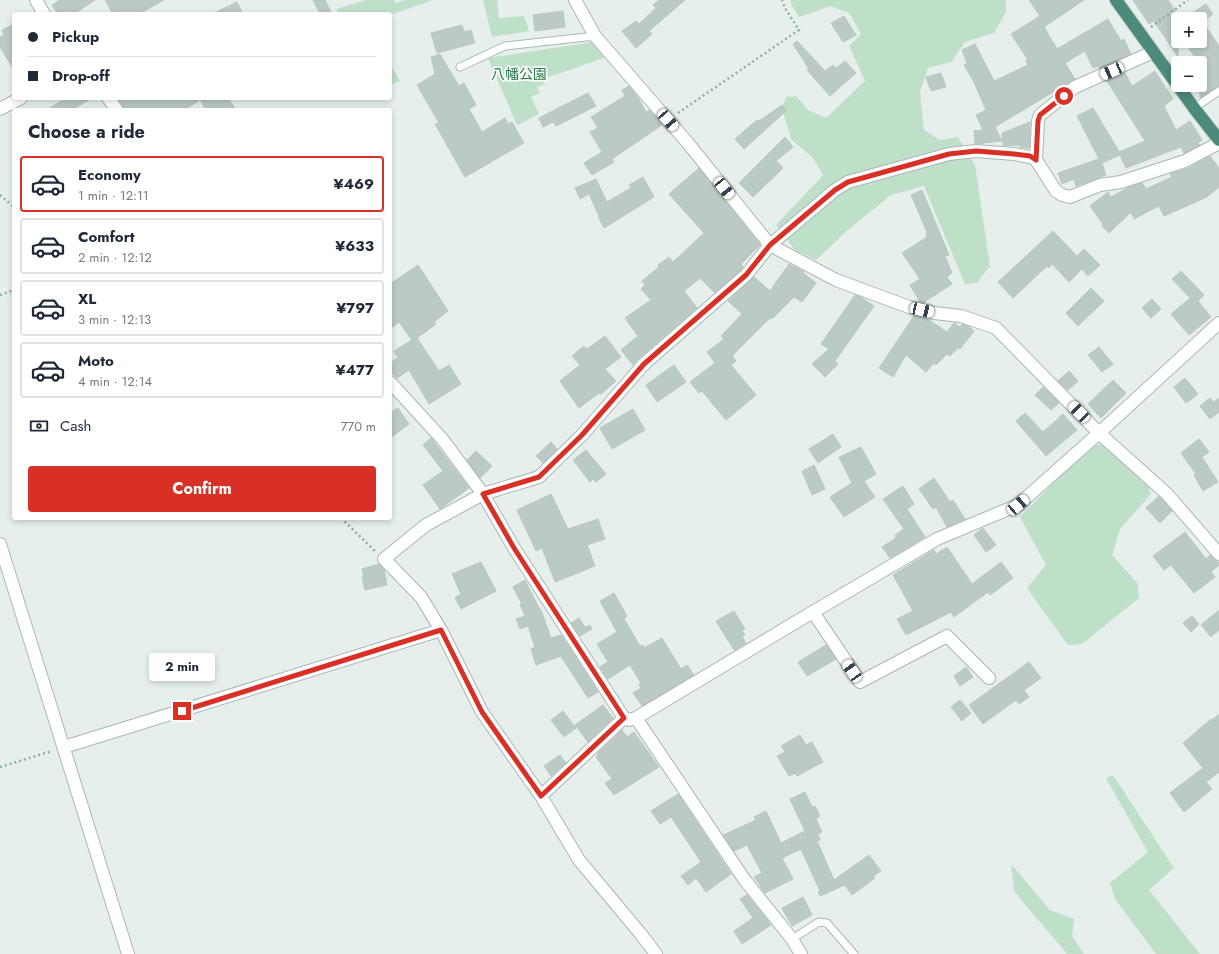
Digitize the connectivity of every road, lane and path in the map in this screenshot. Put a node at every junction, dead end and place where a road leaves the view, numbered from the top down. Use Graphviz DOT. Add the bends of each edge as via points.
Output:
graph roads {
  1 [pos="36,0"];
  2 [pos="575,0"];
  3 [pos="782,0"];
  4 [pos="1116,0"];
  5 [pos="1188,0"];
  6 [pos="43,12"];
  7 [pos="1141,34"];
  8 [pos="595,36"];
  9 [pos="1153,52"];
  10 [pos="460,67"];
  11 [pos="1219,91"];
  12 [pos="17,100"];
  13 [pos="110,100"];
  14 [pos="116,108"];
  15 [pos="1194,108"];
  16 [pos="0,109"];
  17 [pos="668,120"];
  18 [pos="1219,140"];
  19 [pos="1219,143"];
  20 [pos="1036,160"];
  21 [pos="0,195"];
  22 [pos="12,205"];
  23 [pos="770,245"];
  24 [pos="12,291"];
  25 [pos="0,295"];
  26 [pos="1219,323"];
  27 [pos="392,384"];
  28 [pos="1099,433"];
  29 [pos="483,494"];
  30 [pos="343,520"];
  31 [pos="0,544"];
  32 [pos="1219,554"];
  33 [pos="384,559"];
  34 [pos="813,612"];
  35 [pos="441,630"];
  36 [pos="989,678"];
  37 [pos="630,718"];
  38 [pos="64,748"];
  39 [pos="0,767"];
  40 [pos="541,796"];
  41 [pos="792,939"];
  42 [pos="128,954"];
  43 [pos="656,954"];
  44 [pos="800,954"];
  45 [pos="854,954"];
  1 -- 6 [label="street"];
  2 -- 8 [label="street"];
  3 -- 17 [label="path" via="799,30"];
  4 -- 7 [label="highway"];
  5 -- 7 [label="path"];
  7 -- 9 [label="highway"];
  8 -- 10 [label="lane" via="505,46"];
  8 -- 17 [label="street"];
  9 -- 15 [label="highway"];
  9 -- 20 [label="street" via="1075,87 1040,115"];
  11 -- 15 [label="lane"];
  12 -- 16 [label="street"];
  13 -- 14 [label="street"];
  15 -- 18 [label="highway"];
  17 -- 23 [label="street"];
  19 -- 20 [label="street" via="1185,161 1121,182 1100,185 1070,197 1062,196 1056,191"];
  20 -- 23 [label="street" via="1030,156 976,151 949,154 848,182"];
  21 -- 22 [label="path"];
  23 -- 28 [label="street" via="836,280 909,307 960,316 996,328"];
  23 -- 29 [label="street" via="746,275 644,364 582,435 539,477"];
  24 -- 25 [label="path"];
  26 -- 28 [label="street"];
  27 -- 29 [label="street" via="443,440"];
  28 -- 32 [label="street" via="1167,494"];
  28 -- 34 [label="street" via="1018,505 937,539"];
  29 -- 33 [label="street" via="426,524"];
  29 -- 37 [label="street" via="514,548"];
  30 -- 33 [label="path"];
  31 -- 38 [label="street"];
  33 -- 35 [label="street" via="421,597"];
  34 -- 36 [label="street" via="860,682 947,636"];
  34 -- 37 [label="street"];
  35 -- 38 [label="street"];
  35 -- 40 [label="street" via="482,712"];
  37 -- 40 [label="street"];
  37 -- 41 [label="street" via="744,879"];
  38 -- 39 [label="path"];
  38 -- 42 [label="street"];
  40 -- 43 [label="street" via="579,860"];
  41 -- 44 [label="street"];
  41 -- 45 [label="lane" via="819,922 827,923"];
}
